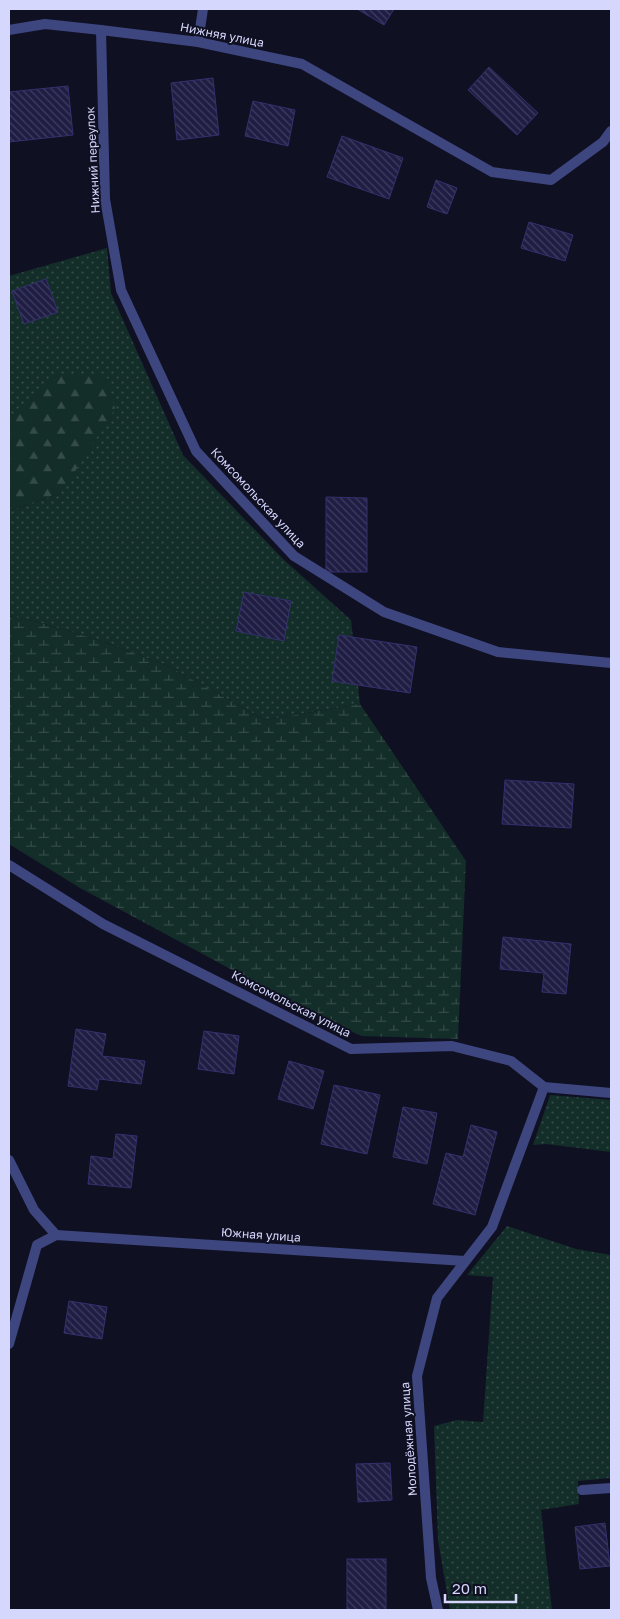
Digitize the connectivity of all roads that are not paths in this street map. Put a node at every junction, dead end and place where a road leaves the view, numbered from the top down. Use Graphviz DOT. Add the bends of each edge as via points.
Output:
graph roads {
  1 [pos="203,9"];
  2 [pos="9,30"];
  3 [pos="101,30"];
  4 [pos="198,42"];
  5 [pos="611,131"];
  6 [pos="196,451"];
  7 [pos="611,662"];
  8 [pos="9,865"];
  9 [pos="544,1087"];
  10 [pos="611,1093"];
  11 [pos="9,1160"];
  12 [pos="56,1235"];
  13 [pos="465,1261"];
  14 [pos="9,1344"];
  15 [pos="611,1488"];
  16 [pos="582,1490"];
  17 [pos="438,1610"];
  1 -- 4 [label="street"];
  2 -- 3 [label="street, Нижняя улица" via="45,24"];
  3 -- 4 [label="street, Нижняя улица"];
  3 -- 6 [label="street, Нижний переулок" via="105,199 121,290"];
  4 -- 5 [label="street, Нижняя улица" via="302,64 492,172 551,180 603,142"];
  6 -- 7 [label="street, Комсомольская улица" via="294,556 384,612 498,652"];
  8 -- 9 [label="street, Комсомольская улица" via="103,924 351,1049 452,1046 512,1061"];
  9 -- 10 [label="street"];
  9 -- 13 [label="street, Молодёжная улица" via="492,1227"];
  11 -- 12 [label="street" via="34,1210"];
  12 -- 13 [label="street, Южная улица"];
  12 -- 14 [label="street" via="38,1245"];
  13 -- 17 [label="street, Молодёжная улица" via="437,1298 417,1376 431,1578"];
  15 -- 16 [label="street"];
}
